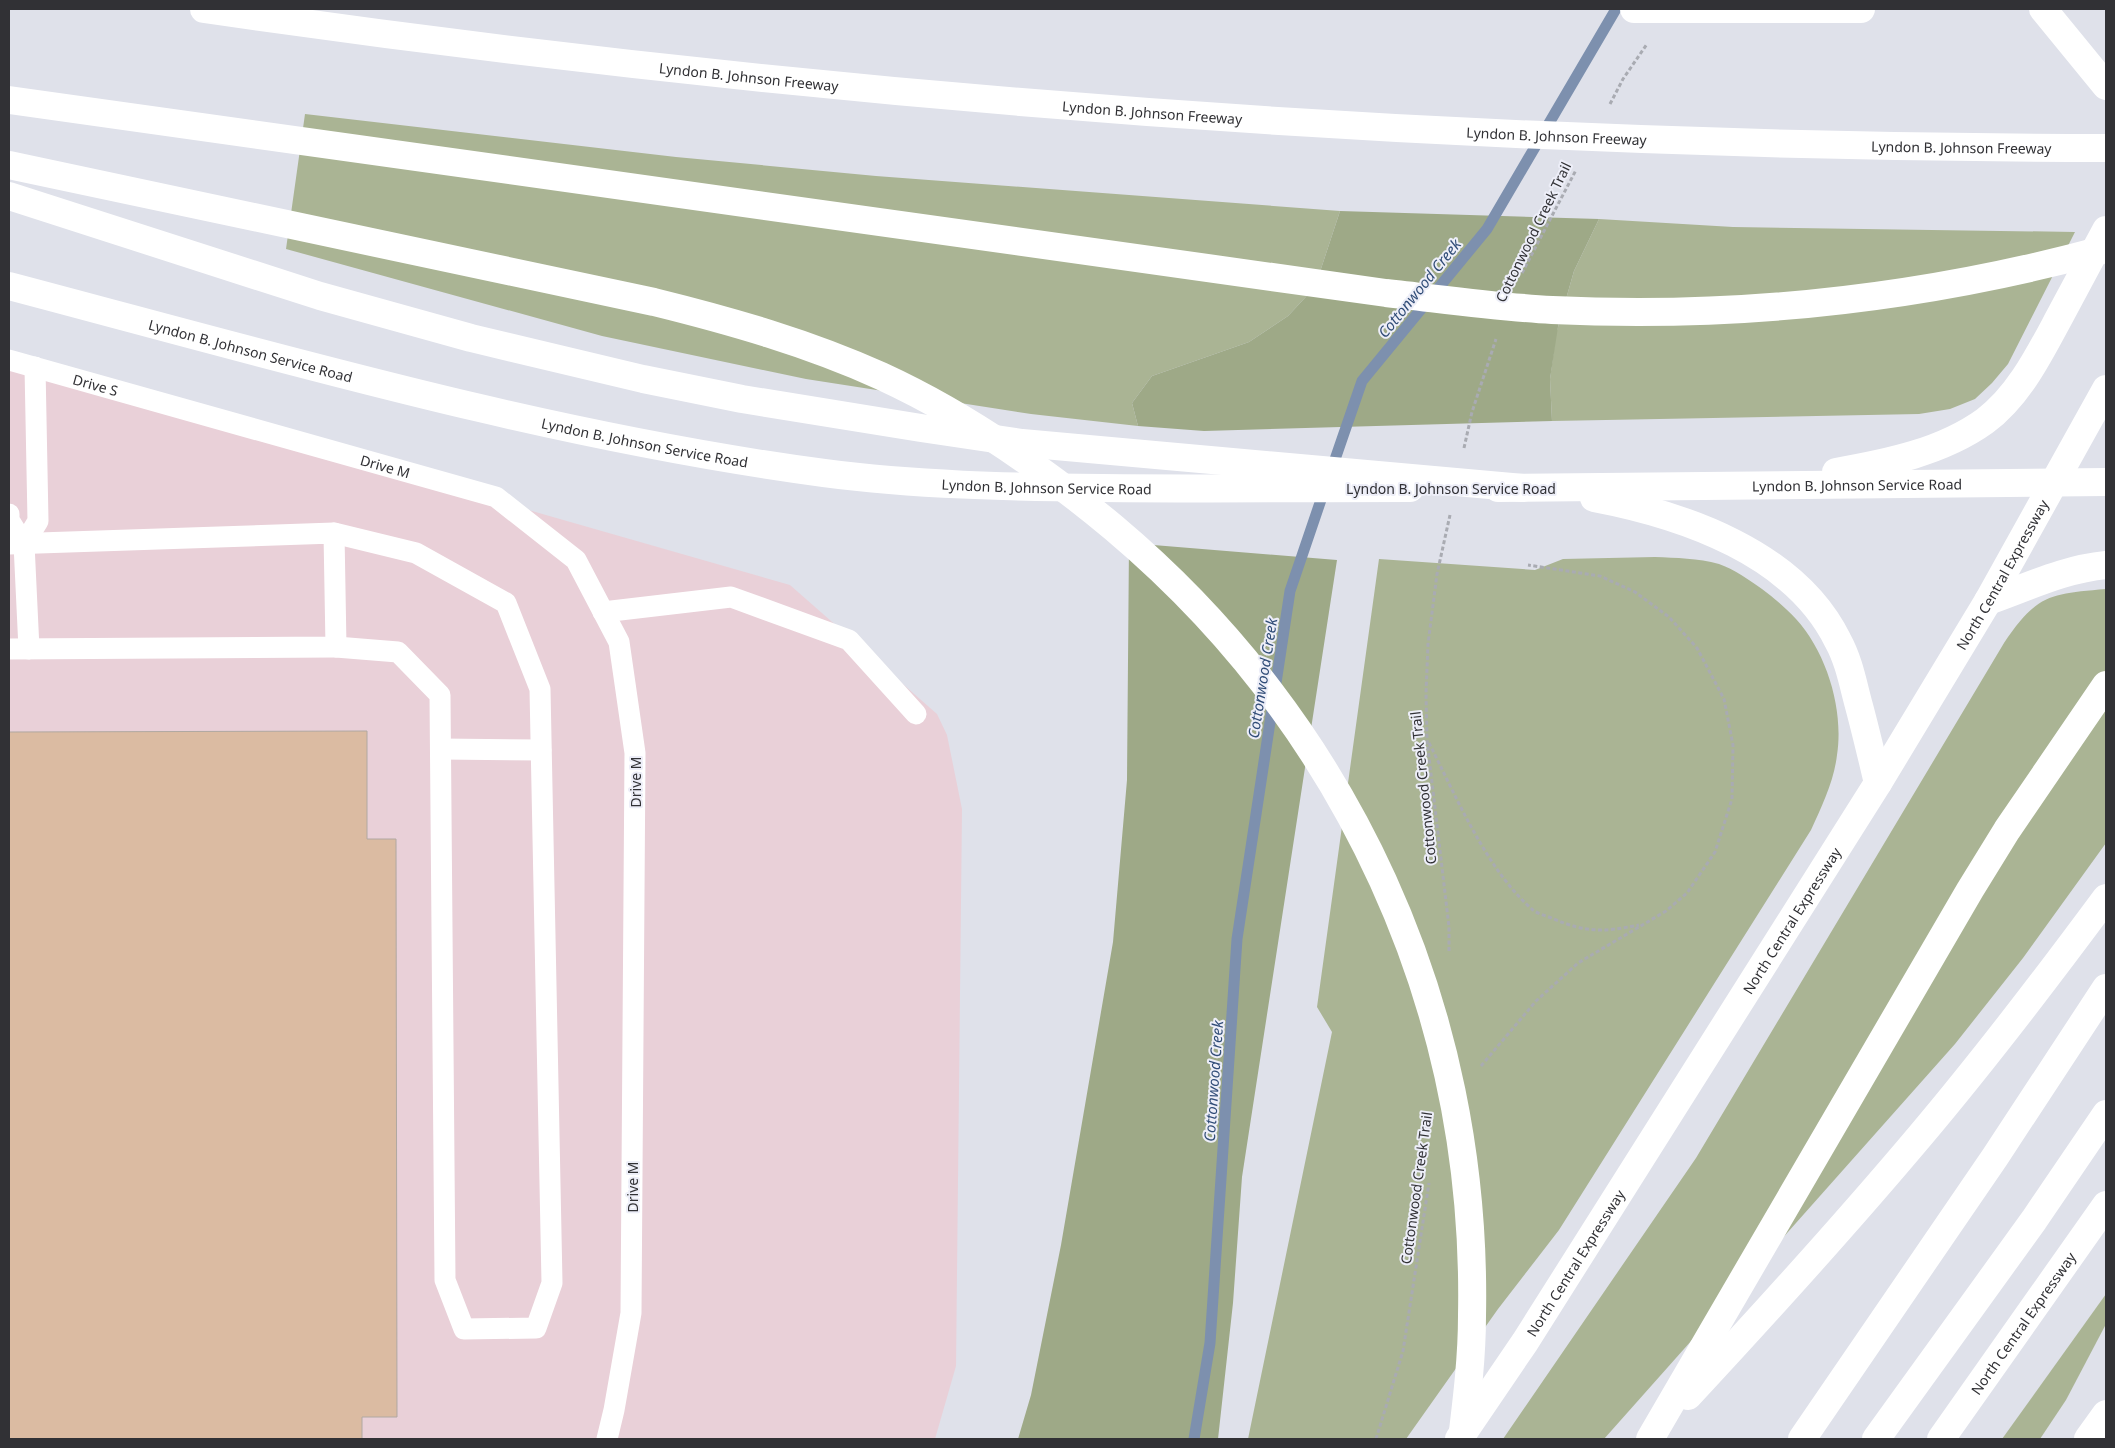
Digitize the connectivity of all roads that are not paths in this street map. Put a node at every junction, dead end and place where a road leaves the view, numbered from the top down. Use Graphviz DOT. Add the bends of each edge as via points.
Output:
graph roads {
  1 [pos="204,9"];
  2 [pos="1634,9"];
  3 [pos="1861,9"];
  4 [pos="2043,9"];
  5 [pos="2106,86"];
  6 [pos="9,100"];
  7 [pos="2106,148"];
  8 [pos="9,165"];
  9 [pos="9,196"];
  10 [pos="2106,230"];
  11 [pos="2106,249"];
  12 [pos="9,286"];
  13 [pos="9,360"];
  14 [pos="35,367"];
  15 [pos="2106,389"];
  16 [pos="184,409"];
  17 [pos="2055,482"];
  18 [pos="2106,482"];
  19 [pos="1760,485"];
  20 [pos="1523,488"];
  21 [pos="9,514"];
  22 [pos="334,533"];
  23 [pos="16,544"];
  24 [pos="2106,566"];
  25 [pos="1988,601"];
  26 [pos="603,612"];
  27 [pos="336,647"];
  28 [pos="19,649"];
  29 [pos="2106,685"];
  30 [pos="916,714"];
  31 [pos="441,749"];
  32 [pos="542,750"];
  33 [pos="1878,783"];
  34 [pos="2106,898"];
  35 [pos="2106,988"];
  36 [pos="2106,1114"];
  37 [pos="2106,1205"];
  38 [pos="2106,1414"];
  39 [pos="2106,1433"];
  40 [pos="607,1439"];
  41 [pos="1459,1439"];
  42 [pos="1462,1439"];
  43 [pos="1649,1439"];
  44 [pos="1802,1439"];
  45 [pos="1876,1439"];
  46 [pos="1941,1439"];
  47 [pos="2088,1439"];
  48 [pos="2102,1439"];
  1 -- 7 [label="main road, Lyndon B. Johnson Freeway" via="541,54 942,94 1228,118 1666,140"];
  2 -- 3 [label="main road"];
  4 -- 5 [label="main road"];
  6 -- 11 [label="main road" via="1386,293 1551,310 1660,312 1836,301 1955,284"];
  8 -- 42 [label="main road" via="654,302 771,334 880,376 974,425 1054,480 1164,571 1234,646 1313,750 1368,848 1415,958 1445,1059 1456,1114 1469,1218 1472,1316"];
  9 -- 20 [label="main road" via="320,296 471,338 742,399 1022,443"];
  10 -- 19 [label="main road" via="2040,354 2006,402 1986,420 1933,448 1898,459"];
  12 -- 20 [label="main road, Lyndon B. Johnson Service Road" via="486,410 660,446 826,473 968,485"];
  13 -- 14 [label="lane, Drive S"];
  14 -- 16 [label="lane, Drive S"];
  14 -- 23 [label="lane" via="38,521"];
  15 -- 17 [label="main road, North Central Expressway"];
  16 -- 26 [label="lane, Drive M" via="496,497 576,560"];
  17 -- 18 [label="main road, Lyndon B. Johnson Service Road"];
  17 -- 19 [label="main road, Lyndon B. Johnson Service Road"];
  17 -- 25 [label="main road, North Central Expressway"];
  19 -- 20 [label="main road, Lyndon B. Johnson Service Road"];
  20 -- 33 [label="main road" via="1572,494 1649,511 1725,540 1786,574 1808,595 1839,641 1849,667"];
  21 -- 23 [label="lane"];
  22 -- 23 [label="lane"];
  22 -- 27 [label="lane"];
  22 -- 32 [label="lane" via="416,553 506,602 540,689"];
  23 -- 28 [label="lane"];
  24 -- 25 [label="main road" via="2062,573"];
  25 -- 33 [label="main road, North Central Expressway"];
  26 -- 30 [label="lane" via="731,597 849,640"];
  26 -- 40 [label="lane, Drive M" via="619,642 635,753 631,1313"];
  27 -- 28 [label="lane"];
  27 -- 31 [label="lane" via="398,652 440,696"];
  29 -- 43 [label="main road" via="1970,890"];
  31 -- 32 [label="lane"];
  31 -- 32 [label="lane" via="445,1280 464,1330 536,1328 552,1283"];
  33 -- 41 [label="main road, North Central Expressway" via="1526,1342"];
  34 -- 43 [label="main road" via="1919,1137 1835,1235"];
  35 -- 44 [label="main road" via="1996,1157"];
  36 -- 45 [label="main road"];
  37 -- 46 [label="main road, North Central Expressway"];
  38 -- 47 [label="main road"];
  39 -- 48 [label="main road"];
}
